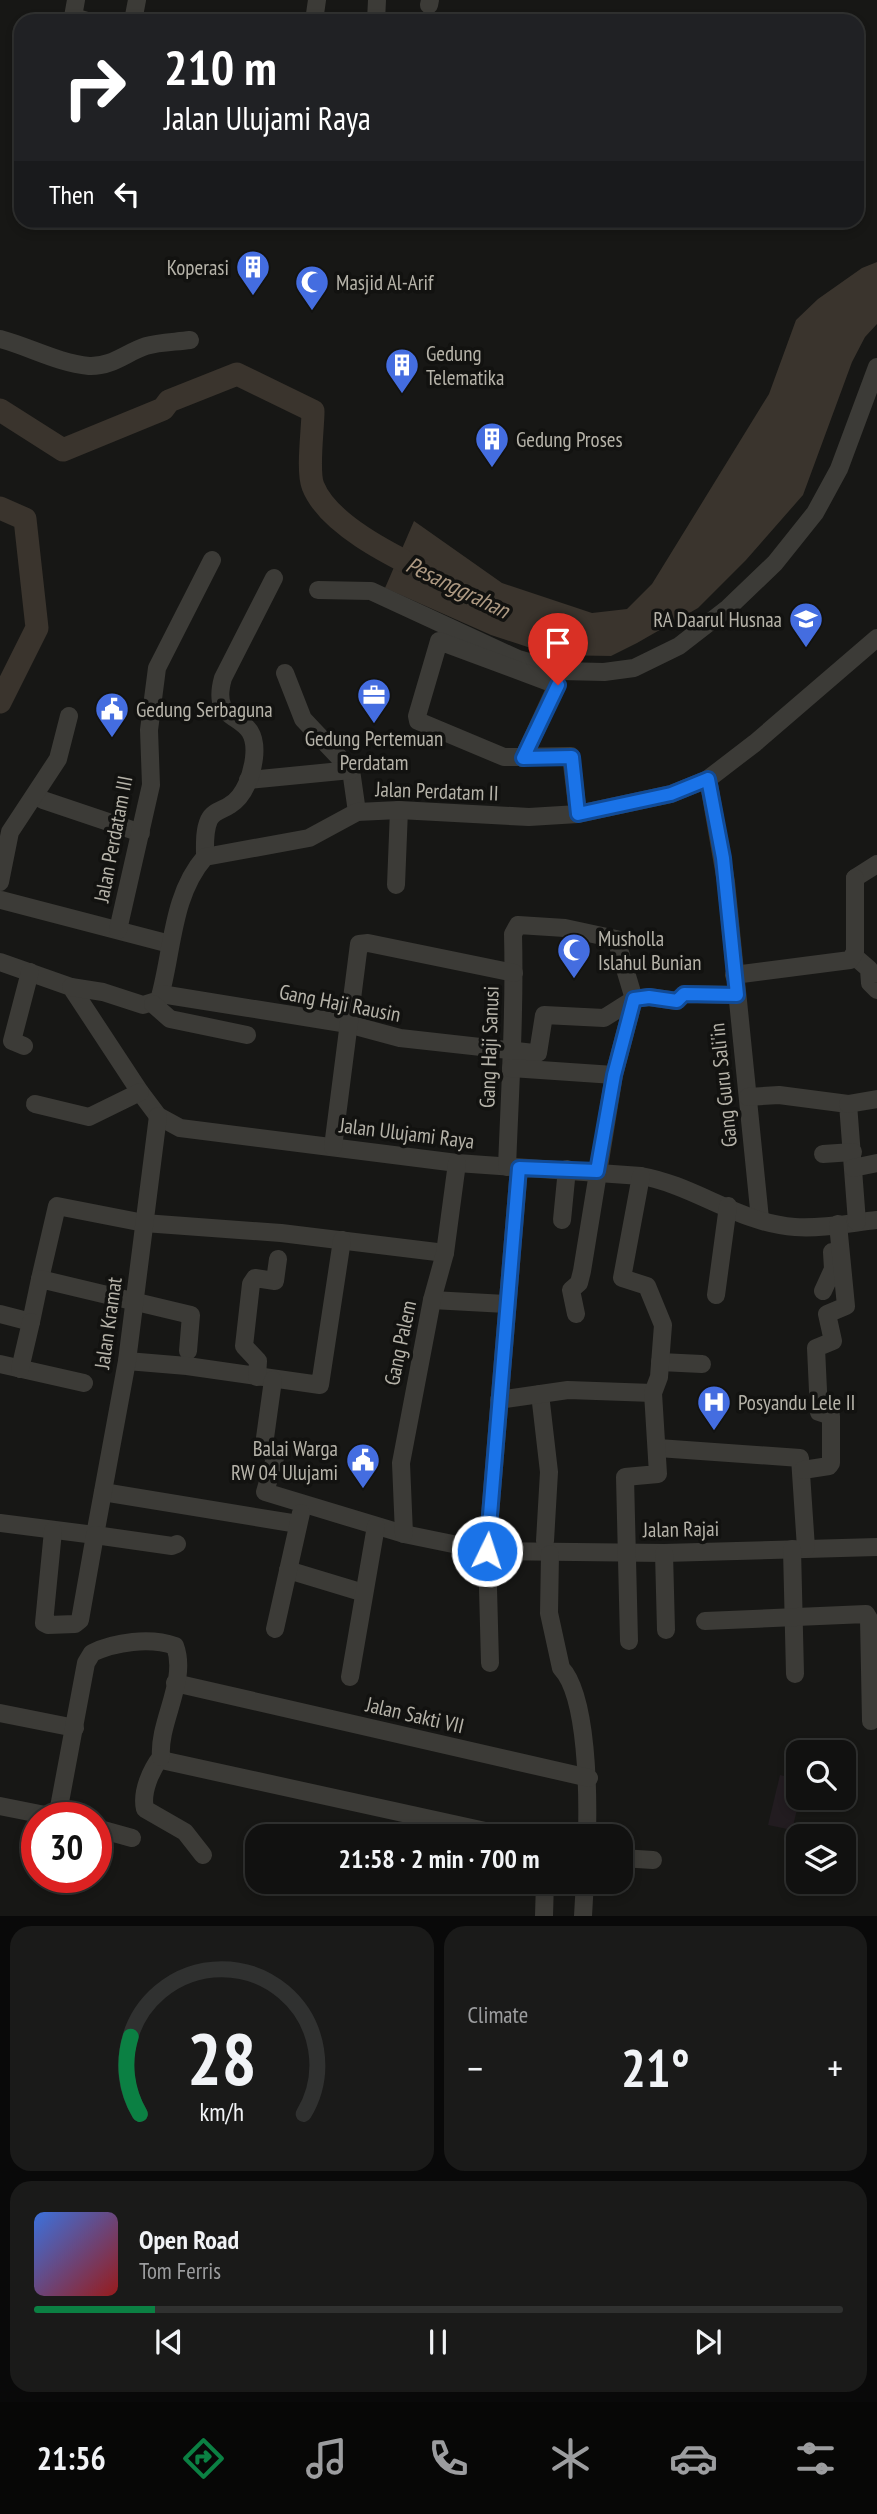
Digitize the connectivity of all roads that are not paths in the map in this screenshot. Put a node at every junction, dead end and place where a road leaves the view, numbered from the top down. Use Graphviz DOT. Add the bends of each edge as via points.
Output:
graph roads {
  1 [pos="0,340"];
  2 [pos="190,340"];
  3 [pos="877,367"];
  4 [pos="212,560"];
  5 [pos="274,578"];
  6 [pos="318,590"];
  7 [pos="877,638"];
  8 [pos="285,673"];
  9 [pos="69,716"];
  10 [pos="523,758"];
  11 [pos="351,770"];
  12 [pos="708,779"];
  13 [pos="248,780"];
  14 [pos="38,798"];
  15 [pos="399,810"];
  16 [pos="356,812"];
  17 [pos="578,814"];
  18 [pos="141,833"];
  19 [pos="205,857"];
  20 [pos="877,864"];
  21 [pos="855,878"];
  22 [pos="877,878"];
  23 [pos="396,885"];
  24 [pos="0,894"];
  25 [pos="118,930"];
  26 [pos="170,944"];
  27 [pos="854,956"];
  28 [pos="0,962"];
  29 [pos="30,972"];
  30 [pos="514,973"];
  31 [pos="734,975"];
  32 [pos="71,988"];
  33 [pos="877,990"];
  34 [pos="737,995"];
  35 [pos="157,999"];
  36 [pos="634,999"];
  37 [pos="348,1024"];
  38 [pos="247,1035"];
  39 [pos="24,1046"];
  40 [pos="511,1059"];
  41 [pos="614,1075"];
  42 [pos="140,1092"];
  43 [pos="748,1097"];
  44 [pos="877,1099"];
  45 [pos="35,1104"];
  46 [pos="848,1104"];
  47 [pos="158,1116"];
  48 [pos="333,1147"];
  49 [pos="823,1154"];
  50 [pos="853,1160"];
  51 [pos="457,1163"];
  52 [pos="877,1163"];
  53 [pos="513,1167"];
  54 [pos="567,1169"];
  55 [pos="597,1171"];
  56 [pos="641,1176"];
  57 [pos="728,1206"];
  58 [pos="760,1219"];
  59 [pos="562,1220"];
  60 [pos="877,1220"];
  61 [pos="144,1223"];
  62 [pos="839,1224"];
  63 [pos="342,1240"];
  64 [pos="445,1253"];
  65 [pos="278,1259"];
  66 [pos="40,1279"];
  67 [pos="823,1291"];
  68 [pos="716,1295"];
  69 [pos="432,1300"];
  70 [pos="134,1303"];
  71 [pos="506,1304"];
  72 [pos="0,1314"];
  73 [pos="576,1314"];
  74 [pos="31,1322"];
  75 [pos="188,1351"];
  76 [pos="127,1361"];
  77 [pos="660,1362"];
  78 [pos="0,1364"];
  79 [pos="702,1364"];
  80 [pos="20,1369"];
  81 [pos="265,1378"];
  82 [pos="85,1383"];
  83 [pos="653,1393"];
  84 [pos="540,1394"];
  85 [pos="499,1400"];
  86 [pos="657,1448"];
  87 [pos="803,1470"];
  88 [pos="103,1492"];
  89 [pos="302,1506"];
  90 [pos="0,1523"];
  91 [pos="298,1524"];
  92 [pos="376,1526"];
  93 [pos="53,1531"];
  94 [pos="95,1535"];
  95 [pos="404,1535"];
  96 [pos="177,1544"];
  97 [pos="548,1547"];
  98 [pos="877,1547"];
  99 [pos="799,1548"];
  100 [pos="487,1551"];
  101 [pos="625,1553"];
  102 [pos="664,1553"];
  103 [pos="288,1570"];
  104 [pos="364,1593"];
  105 [pos="794,1616"];
  106 [pos="705,1621"];
  107 [pos="275,1629"];
  108 [pos="666,1630"];
  109 [pos="629,1641"];
  110 [pos="490,1663"];
  111 [pos="795,1674"];
  112 [pos="350,1677"];
  113 [pos="175,1683"];
  114 [pos="0,1713"];
  115 [pos="872,1721"];
  116 [pos="75,1728"];
  117 [pos="161,1757"];
  118 [pos="589,1778"];
  119 [pos="61,1802"];
  120 [pos="0,1806"];
  121 [pos="21,1810"];
  122 [pos="453,1824"];
  123 [pos="587,1824"];
  124 [pos="112,1832"];
  125 [pos="132,1838"];
  126 [pos="203,1855"];
  127 [pos="633,1859"];
  128 [pos="653,1860"];
  129 [pos="545,1894"];
  130 [pos="584,1894"];
  131 [pos="544,1916"];
  132 [pos="583,1916"];
  1 -- 2 [label="street" via="92,366 123,360 145,347"];
  3 -- 6 [label="street" via="839,469 815,513 775,563 679,646 634,668 560,671 518,659 371,592"];
  4 -- 18 [label="street, Jalan Perdatam III" via="158,668 149,730 151,785"];
  5 -- 13 [label="street" via="219,692 225,712 247,725 255,738"];
  7 -- 12 [label="street, Jalan Perdatam II"];
  8 -- 11 [label="street" via="303,719"];
  9 -- 14 [label="street" via="58,759"];
  10 -- 10 [label="street" via="503,757 418,721 439,641 558,685"];
  10 -- 17 [label="street" via="572,757"];
  11 -- 13 [label="street"];
  11 -- 16 [label="street"];
  12 -- 17 [label="street, Jalan Perdatam II" via="671,794"];
  12 -- 31 [label="street, Gang Guru Sali'in" via="724,870"];
  13 -- 19 [label="street" via="240,798 210,817"];
  14 -- 18 [label="street"];
  14 -- 24 [label="street" via="10,832"];
  15 -- 16 [label="street, Jalan Perdatam II"];
  15 -- 17 [label="street, Jalan Perdatam II" via="529,817"];
  15 -- 23 [label="street"];
  16 -- 19 [label="street, Jalan Perdatam II" via="309,838"];
  18 -- 25 [label="street, Jalan Perdatam III"];
  19 -- 26 [label="street" via="187,883"];
  20 -- 21 [label="street"];
  21 -- 22 [label="street"];
  21 -- 27 [label="street"];
  24 -- 25 [label="street"];
  25 -- 26 [label="street"];
  26 -- 35 [label="street"];
  27 -- 31 [label="street" via="845,961"];
  27 -- 33 [label="street" via="869,969 870,983"];
  28 -- 29 [label="street"];
  29 -- 32 [label="street"];
  29 -- 39 [label="street" via="12,1041"];
  30 -- 36 [label="street, Gang Haji Sanusi" via="518,925 616,939"];
  30 -- 37 [label="street" via="359,944"];
  30 -- 40 [label="street, Gang Haji Sanusi"];
  31 -- 34 [label="street, Gang Guru Sali'in"];
  32 -- 35 [label="street" via="143,1005"];
  32 -- 42 [label="street"];
  34 -- 36 [label="street" via="684,994 677,1001"];
  34 -- 43 [label="street, Gang Guru Sali'in"];
  35 -- 37 [label="street, Gang Haji Rausin"];
  35 -- 38 [label="street" via="170,1019"];
  36 -- 40 [label="street" via="604,1018 544,1015 538,1053"];
  36 -- 41 [label="street"];
  37 -- 40 [label="street, Gang Haji Rausin"];
  37 -- 48 [label="street"];
  40 -- 41 [label="street"];
  40 -- 53 [label="street, Gang Haji Sanusi"];
  41 -- 55 [label="street"];
  42 -- 45 [label="street" via="89,1117"];
  42 -- 47 [label="street"];
  43 -- 46 [label="street" via="779,1095"];
  43 -- 58 [label="street, Gang Guru Sali'in"];
  44 -- 46 [label="street"];
  46 -- 50 [label="street"];
  47 -- 48 [label="street, Jalan Ulujami Raya" via="180,1128"];
  47 -- 61 [label="street, Jalan Kramat"];
  48 -- 51 [label="street, Jalan Ulujami Raya"];
  49 -- 50 [label="street"];
  50 -- 52 [label="street"];
  50 -- 62 [label="street"];
  51 -- 53 [label="street, Jalan Ulujami Raya"];
  51 -- 64 [label="street, Gang Palem"];
  53 -- 54 [label="street, Jalan Ulujami Raya"];
  53 -- 71 [label="street"];
  54 -- 55 [label="street, Jalan Ulujami Raya"];
  54 -- 59 [label="street"];
  55 -- 56 [label="street, Jalan Ulujami Raya"];
  55 -- 73 [label="street" via="582,1271 571,1290"];
  56 -- 57 [label="street, Jalan Ulujami Raya"];
  56 -- 77 [label="street" via="622,1278 647,1286 658,1307 663,1325"];
  57 -- 58 [label="street, Jalan Ulujami Raya"];
  57 -- 68 [label="street"];
  58 -- 62 [label="street, Jalan Ulujami Raya" via="794,1227"];
  60 -- 62 [label="street, Jalan Ulujami Raya"];
  61 -- 63 [label="street"];
  61 -- 66 [label="street" via="57,1206"];
  61 -- 70 [label="street, Jalan Kramat"];
  62 -- 67 [label="street" via="833,1269"];
  62 -- 87 [label="street" via="846,1306 827,1314 832,1341 816,1348 819,1412 831,1416 831,1463"];
  63 -- 64 [label="street"];
  63 -- 81 [label="street" via="320,1385"];
  64 -- 69 [label="street, Gang Palem"];
  65 -- 81 [label="street" via="275,1281 255,1278 251,1284 243,1346 258,1361"];
  66 -- 70 [label="street"];
  66 -- 74 [label="street"];
  69 -- 71 [label="street"];
  69 -- 95 [label="street, Gang Palem" via="401,1463"];
  70 -- 75 [label="street" via="192,1315"];
  70 -- 76 [label="street, Jalan Kramat"];
  71 -- 85 [label="street"];
  72 -- 74 [label="street"];
  74 -- 80 [label="street"];
  76 -- 81 [label="street"];
  76 -- 88 [label="street, Jalan Kramat"];
  77 -- 79 [label="street"];
  77 -- 83 [label="street"];
  78 -- 80 [label="street"];
  80 -- 82 [label="street"];
  81 -- 89 [label="street, Jalan Rajai" via="264,1445 275,1458 265,1492"];
  83 -- 84 [label="street" via="589,1390"];
  83 -- 86 [label="street"];
  84 -- 85 [label="street"];
  84 -- 97 [label="street" via="549,1472"];
  85 -- 100 [label="street"];
  86 -- 87 [label="street" via="794,1455 800,1458"];
  86 -- 101 [label="street" via="656,1476 625,1477"];
  87 -- 99 [label="street"];
  88 -- 91 [label="street"];
  88 -- 94 [label="street, Jalan Kramat"];
  89 -- 91 [label="street"];
  89 -- 92 [label="street, Jalan Rajai"];
  90 -- 93 [label="street"];
  91 -- 103 [label="street"];
  92 -- 95 [label="street, Jalan Rajai"];
  92 -- 104 [label="street"];
  93 -- 94 [label="street"];
  93 -- 94 [label="street, Jalan Kramat" via="44,1623 48,1625 80,1620"];
  94 -- 96 [label="street"];
  95 -- 100 [label="street, Jalan Rajai"];
  97 -- 100 [label="street, Jalan Rajai"];
  97 -- 101 [label="street, Jalan Rajai"];
  97 -- 118 [label="street" via="549,1613 571,1686"];
  98 -- 99 [label="street, Jalan Rajai"];
  99 -- 102 [label="street, Jalan Rajai"];
  99 -- 105 [label="street"];
  100 -- 110 [label="street"];
  101 -- 102 [label="street, Jalan Rajai"];
  101 -- 109 [label="street"];
  102 -- 108 [label="street"];
  103 -- 104 [label="street"];
  103 -- 107 [label="street"];
  104 -- 112 [label="street"];
  105 -- 106 [label="street"];
  105 -- 111 [label="street"];
  105 -- 115 [label="street" via="866,1614"];
  113 -- 116 [label="street" via="175,1646 134,1643 92,1653 86,1663"];
  113 -- 117 [label="street"];
  113 -- 118 [label="street, Jalan Sakti VII"];
  114 -- 116 [label="street"];
  116 -- 119 [label="street"];
  117 -- 122 [label="street"];
  117 -- 126 [label="street" via="152,1770 145,1809 185,1832"];
  118 -- 123 [label="street"];
  120 -- 121 [label="street"];
  124 -- 125 [label="street"];
  127 -- 128 [label="street"];
  129 -- 131 [label="street"];
  130 -- 132 [label="street"];
}
